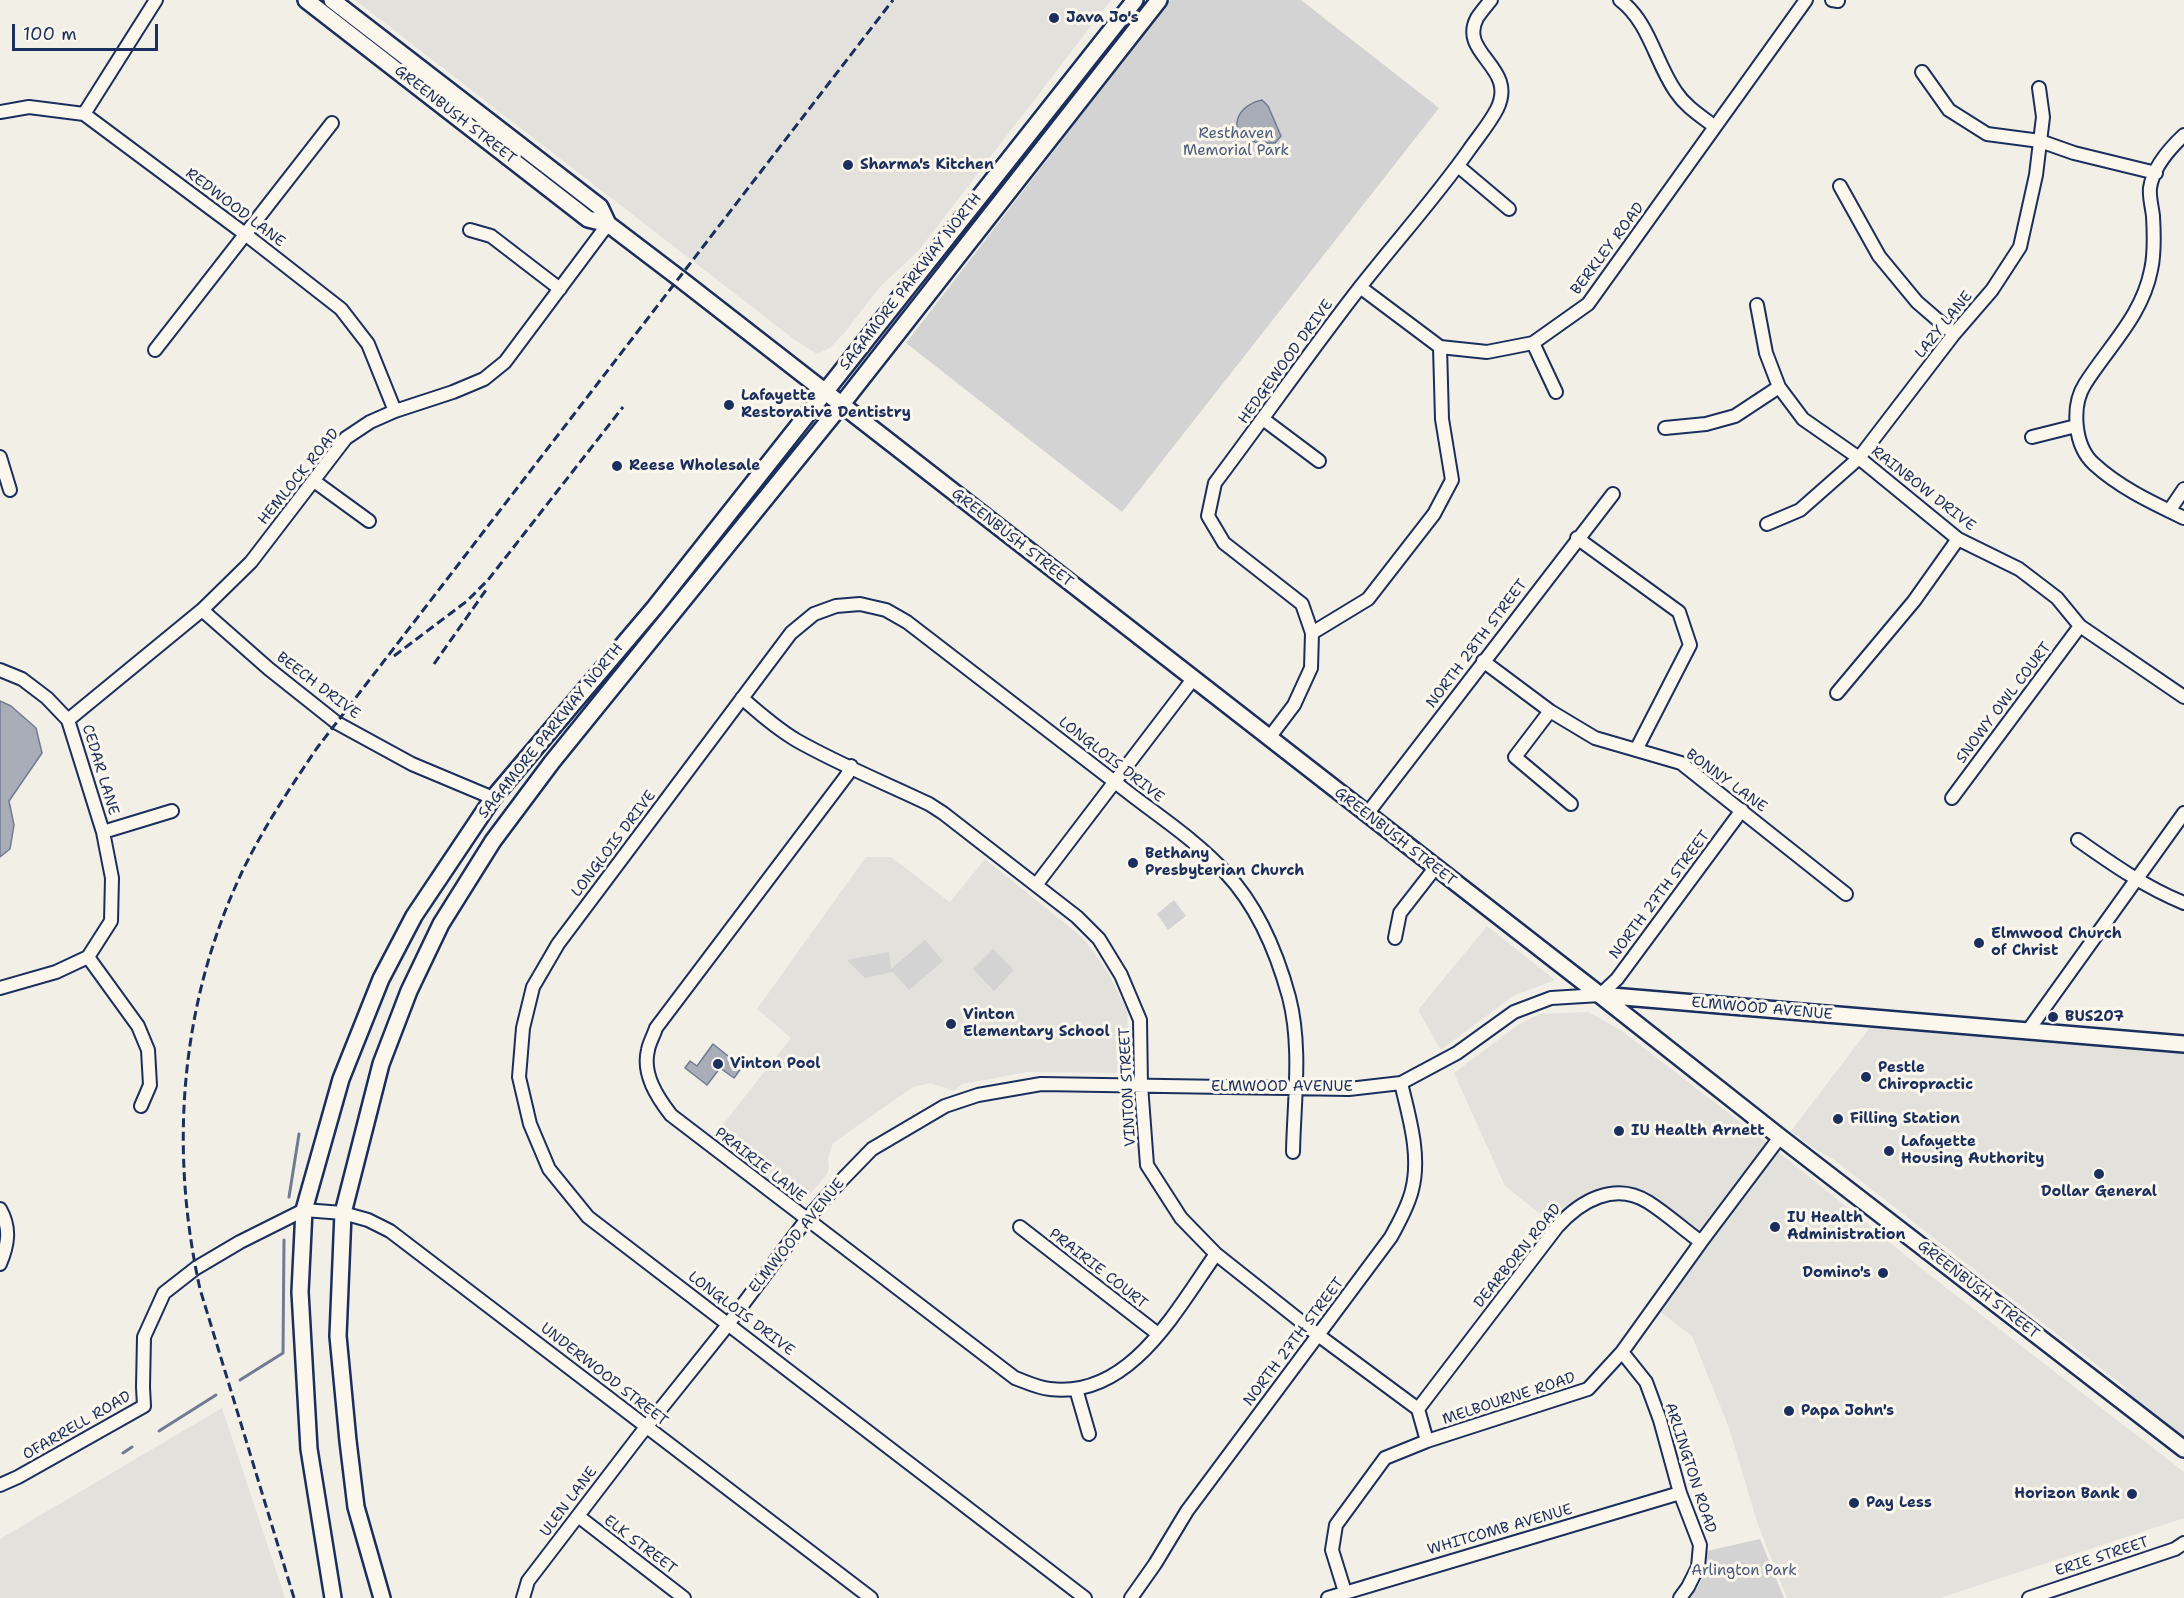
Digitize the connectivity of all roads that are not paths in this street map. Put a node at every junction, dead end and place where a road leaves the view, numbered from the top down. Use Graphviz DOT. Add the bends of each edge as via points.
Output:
graph roads {
  1 [pos="156,0"];
  2 [pos="306,0"];
  3 [pos="332,0"];
  4 [pos="1135,0"];
  5 [pos="1159,0"];
  6 [pos="1491,0"];
  7 [pos="1620,0"];
  8 [pos="1806,0"];
  9 [pos="1922,72"];
  10 [pos="2039,88"];
  11 [pos="0,112"];
  12 [pos="84,114"];
  13 [pos="332,123"];
  14 [pos="1715,127"];
  15 [pos="2184,135"];
  16 [pos="2040,141"];
  17 [pos="1458,166"];
  18 [pos="2156,172"];
  19 [pos="1840,186"];
  20 [pos="1509,209"];
  21 [pos="608,224"];
  22 [pos="470,230"];
  23 [pos="245,234"];
  24 [pos="1360,287"];
  25 [pos="560,290"];
  26 [pos="1757,305"];
  27 [pos="1954,334"];
  28 [pos="1533,344"];
  29 [pos="1440,347"];
  30 [pos="155,350"];
  31 [pos="1779,387"];
  32 [pos="825,391"];
  33 [pos="1556,392"];
  34 [pos="842,405"];
  35 [pos="395,411"];
  36 [pos="1263,419"];
  37 [pos="2076,426"];
  38 [pos="1665,428"];
  39 [pos="2032,436"];
  40 [pos="0,457"];
  41 [pos="1859,458"];
  42 [pos="1319,461"];
  43 [pos="314,481"];
  44 [pos="2184,489"];
  45 [pos="10,490"];
  46 [pos="1613,494"];
  47 [pos="2169,511"];
  48 [pos="2184,518"];
  49 [pos="369,521"];
  50 [pos="1767,524"];
  51 [pos="1577,538"];
  52 [pos="1958,539"];
  53 [pos="202,610"];
  54 [pos="2080,626"];
  55 [pos="1312,633"];
  56 [pos="1483,661"];
  57 [pos="0,670"];
  58 [pos="1193,679"];
  59 [pos="1838,693"];
  60 [pos="2184,697"];
  61 [pos="742,698"];
  62 [pos="1550,711"];
  63 [pos="68,720"];
  64 [pos="1269,738"];
  65 [pos="1636,750"];
  66 [pos="850,766"];
  67 [pos="1114,782"];
  68 [pos="493,798"];
  69 [pos="1952,798"];
  70 [pos="1570,804"];
  71 [pos="1742,810"];
  72 [pos="172,812"];
  73 [pos="2184,813"];
  74 [pos="1367,814"];
  75 [pos="103,832"];
  76 [pos="2078,840"];
  77 [pos="1435,868"];
  78 [pos="2136,880"];
  79 [pos="1036,885"];
  80 [pos="1846,894"];
  81 [pos="2184,903"];
  82 [pos="1395,938"];
  83 [pos="88,957"];
  84 [pos="0,988"];
  85 [pos="1600,995"];
  86 [pos="2026,1032"];
  87 [pos="2184,1044"];
  88 [pos="1401,1083"];
  89 [pos="1141,1085"];
  90 [pos="1294,1088"];
  91 [pos="141,1106"];
  92 [pos="1780,1137"];
  93 [pos="1293,1152"];
  94 [pos="0,1209"];
  95 [pos="304,1210"];
  96 [pos="343,1213"];
  97 [pos="806,1220"];
  98 [pos="1020,1227"];
  99 [pos="1701,1242"];
  100 [pos="1216,1254"];
  101 [pos="0,1264"];
  102 [pos="729,1323"];
  103 [pos="1158,1334"];
  104 [pos="1318,1335"];
  105 [pos="1622,1352"];
  106 [pos="1076,1389"];
  107 [pos="1418,1409"];
  108 [pos="646,1427"];
  109 [pos="1089,1434"];
  110 [pos="1427,1441"];
  111 [pos="2184,1449"];
  112 [pos="0,1485"];
  113 [pos="1680,1492"];
  114 [pos="578,1516"];
  115 [pos="2184,1543"];
  116 [pos="1346,1592"];
  117 [pos="2046,1595"];
  118 [pos="333,1598"];
  119 [pos="382,1598"];
  120 [pos="523,1598"];
  121 [pos="684,1598"];
  122 [pos="871,1598"];
  123 [pos="1085,1598"];
  124 [pos="1131,1598"];
  125 [pos="1328,1598"];
  126 [pos="1680,1598"];
  127 [pos="2029,1598"];
  1 -- 12 [label="street"];
  2 -- 21 [label="main road, GREENBUSH STREET" via="588,219"];
  3 -- 21 [label="main road, GREENBUSH STREET" via="600,207"];
  4 -- 32 [label="main road, SAGAMORE PARKWAY NORTH"];
  5 -- 34 [label="main road, SAGAMORE PARKWAY NORTH"];
  6 -- 17 [label="street, HEDGEWOOD DRIVE" via="1476,19 1474,38 1477,48 1498,74 1501,98 1494,115"];
  7 -- 14 [label="street" via="1640,19 1677,93"];
  8 -- 14 [label="street, BERKLEY ROAD"];
  9 -- 16 [label="street" via="1949,110 1988,134"];
  10 -- 16 [label="street, LAZY LANE" via="2043,117"];
  11 -- 12 [label="street, REDWOOD LANE" via="30,107"];
  12 -- 23 [label="street, REDWOOD LANE"];
  13 -- 23 [label="street"];
  14 -- 28 [label="street, BERKLEY ROAD" via="1588,304"];
  15 -- 18 [label="street" via="2169,149"];
  16 -- 18 [label="street"];
  16 -- 27 [label="street, LAZY LANE" via="2020,247 1992,290"];
  17 -- 20 [label="street"];
  17 -- 24 [label="street, HEDGEWOOD DRIVE"];
  18 -- 37 [label="street" via="2150,188 2154,227 2151,270 2127,328 2084,386 2076,406"];
  19 -- 27 [label="street" via="1879,256 1917,302"];
  21 -- 25 [label="street, HEMLOCK ROAD"];
  21 -- 32 [label="main road, GREENBUSH STREET"];
  22 -- 25 [label="street" via="492,236"];
  23 -- 30 [label="street"];
  23 -- 35 [label="street, REDWOOD LANE" via="341,309 368,344"];
  24 -- 29 [label="street"];
  24 -- 36 [label="street, HEDGEWOOD DRIVE"];
  25 -- 35 [label="street, HEMLOCK ROAD" via="505,362 484,379"];
  26 -- 31 [label="street, RAINBOW DRIVE" via="1766,353"];
  27 -- 41 [label="street, LAZY LANE"];
  28 -- 29 [label="street, BERKLEY ROAD" via="1487,352"];
  28 -- 33 [label="street"];
  29 -- 55 [label="street" via="1442,419 1452,480 1434,514 1368,599"];
  31 -- 38 [label="street" via="1734,416 1706,424"];
  31 -- 41 [label="street, RAINBOW DRIVE" via="1803,419"];
  32 -- 34 [label="main road, GREENBUSH STREET"];
  32 -- 68 [label="main road, SAGAMORE PARKWAY NORTH" via="655,607"];
  34 -- 58 [label="main road, GREENBUSH STREET"];
  34 -- 96 [label="main road, SAGAMORE PARKWAY NORTH" via="552,762 493,841 441,924 381,1064"];
  35 -- 43 [label="street, HEMLOCK ROAD" via="346,438"];
  36 -- 42 [label="street"];
  36 -- 55 [label="street, HEDGEWOOD DRIVE" via="1215,483 1208,516 1224,543 1302,604"];
  37 -- 39 [label="street"];
  37 -- 47 [label="street" via="2093,464 2140,497"];
  40 -- 45 [label="street"];
  41 -- 50 [label="street, LAZY LANE" via="1800,510"];
  41 -- 52 [label="street, RAINBOW DRIVE"];
  43 -- 49 [label="street"];
  43 -- 53 [label="street, HEMLOCK ROAD" via="251,562"];
  44 -- 47 [label="street"];
  46 -- 51 [label="street, NORTH 28TH STREET"];
  47 -- 48 [label="street"];
  51 -- 56 [label="street, NORTH 28TH STREET"];
  51 -- 65 [label="street" via="1679,612 1690,645"];
  52 -- 54 [label="street, RAINBOW DRIVE" via="2019,569 2057,598"];
  52 -- 59 [label="street" via="1914,601"];
  53 -- 63 [label="street, HEMLOCK ROAD"];
  53 -- 68 [label="street, BEECH DRIVE" via="337,723 412,764"];
  54 -- 60 [label="street, RAINBOW DRIVE"];
  54 -- 69 [label="street, SNOWY OWL COURT"];
  55 -- 64 [label="street, HEDGEWOOD DRIVE" via="1311,668 1294,705"];
  56 -- 62 [label="street, BONNY LANE"];
  56 -- 74 [label="street, NORTH 28TH STREET"];
  57 -- 63 [label="street, CEDAR LANE" via="22,679"];
  58 -- 64 [label="main road, GREENBUSH STREET"];
  58 -- 67 [label="street"];
  61 -- 66 [label="street, VINTON STREET" via="795,739"];
  61 -- 67 [label="street, LONGLOIS DRIVE" via="791,633 814,614 836,606 860,604 886,610 907,622"];
  61 -- 102 [label="street, LONGLOIS DRIVE" via="553,953 533,987 523,1028 519,1077 530,1124 549,1169 588,1217"];
  62 -- 65 [label="street, BONNY LANE" via="1595,738"];
  62 -- 70 [label="street" via="1515,757"];
  63 -- 75 [label="street, CEDAR LANE"];
  64 -- 74 [label="main road, GREENBUSH STREET"];
  65 -- 71 [label="street, BONNY LANE" via="1681,763"];
  66 -- 79 [label="street, VINTON STREET" via="929,804"];
  66 -- 97 [label="street, PRAIRIE LANE" via="656,1028 647,1051 648,1075 656,1097 671,1115"];
  67 -- 79 [label="street"];
  67 -- 90 [label="street, LONGLOIS DRIVE" via="1227,873 1250,906 1267,935 1289,1000 1296,1041"];
  68 -- 95 [label="main road, SAGAMORE PARKWAY NORTH" via="414,916 381,979 341,1079"];
  71 -- 80 [label="street, BONNY LANE"];
  71 -- 85 [label="street, NORTH 27TH STREET" via="1617,979"];
  72 -- 75 [label="street"];
  73 -- 78 [label="street"];
  74 -- 77 [label="main road, GREENBUSH STREET"];
  75 -- 83 [label="street, CEDAR LANE" via="112,878 111,921"];
  76 -- 78 [label="street"];
  77 -- 82 [label="street" via="1400,914"];
  77 -- 85 [label="main road, GREENBUSH STREET"];
  78 -- 81 [label="street"];
  78 -- 86 [label="street"];
  79 -- 89 [label="street, VINTON STREET" via="1099,939 1121,975 1140,1020"];
  83 -- 84 [label="street" via="56,972"];
  83 -- 91 [label="street" via="138,1026 148,1050 150,1085"];
  85 -- 86 [label="main road, ELMWOOD AVENUE"];
  85 -- 88 [label="street, ELMWOOD AVENUE" via="1551,998 1514,1012 1457,1053"];
  85 -- 92 [label="main road, GREENBUSH STREET"];
  86 -- 87 [label="main road, ELMWOOD AVENUE"];
  88 -- 90 [label="street, ELMWOOD AVENUE" via="1349,1089"];
  88 -- 104 [label="street, NORTH 27TH STREET" via="1415,1158 1412,1190 1390,1237"];
  89 -- 90 [label="street, ELMWOOD AVENUE"];
  89 -- 97 [label="street, ELMWOOD AVENUE" via="1041,1084 978,1095 945,1106 872,1149"];
  89 -- 100 [label="street, VINTON STREET" via="1147,1165 1181,1218"];
  90 -- 93 [label="street, LONGLOIS DRIVE"];
  92 -- 99 [label="street, MELBOURNE ROAD"];
  92 -- 111 [label="main road, GREENBUSH STREET"];
  94 -- 101 [label="street" via="8,1231"];
  95 -- 96 [label="street, UNDERWOOD STREET"];
  95 -- 112 [label="street, OFARRELL ROAD" via="233,1245 164,1293 144,1336 144,1406"];
  95 -- 118 [label="main road, SAGAMORE PARKWAY NORTH" via="300,1292 309,1449"];
  96 -- 108 [label="street, UNDERWOOD STREET" via="390,1231"];
  96 -- 119 [label="main road, SAGAMORE PARKWAY NORTH" via="338,1336 348,1441 356,1507"];
  97 -- 102 [label="street, ELMWOOD AVENUE"];
  97 -- 106 [label="street, PRAIRIE LANE" via="1015,1378 1049,1389"];
  98 -- 103 [label="street, PRAIRIE COURT"];
  99 -- 105 [label="street, MELBOURNE ROAD"];
  99 -- 107 [label="street, DEARBORN ROAD" via="1646,1201 1621,1194 1583,1203 1557,1227"];
  100 -- 103 [label="street, PRAIRIE LANE"];
  100 -- 104 [label="street, VINTON STREET"];
  102 -- 108 [label="street, ELMWOOD AVENUE"];
  102 -- 123 [label="street, LONGLOIS DRIVE"];
  103 -- 106 [label="street, PRAIRIE LANE" via="1136,1360 1116,1375"];
  104 -- 107 [label="street, VINTON STREET"];
  104 -- 124 [label="street, NORTH 27TH STREET" via="1187,1511"];
  105 -- 110 [label="street, MELBOURNE ROAD" via="1588,1389"];
  105 -- 113 [label="street, ARLINGTON ROAD" via="1646,1382"];
  106 -- 109 [label="street"];
  107 -- 110 [label="street"];
  108 -- 114 [label="street, ULEN LANE"];
  108 -- 122 [label="street, UNDERWOOD STREET"];
  110 -- 116 [label="street, MELBOURNE ROAD" via="1385,1458 1336,1525 1332,1550"];
  113 -- 116 [label="street, WHITCOMB AVENUE"];
  113 -- 126 [label="street, ARLINGTON ROAD" via="1700,1545 1698,1567"];
  114 -- 120 [label="street, ULEN LANE" via="528,1581"];
  114 -- 121 [label="street, ELK STREET"];
  115 -- 117 [label="street, ERIE STREET"];
  116 -- 125 [label="street, WHITCOMB AVENUE"];
  117 -- 127 [label="street, ERIE STREET"];
}
